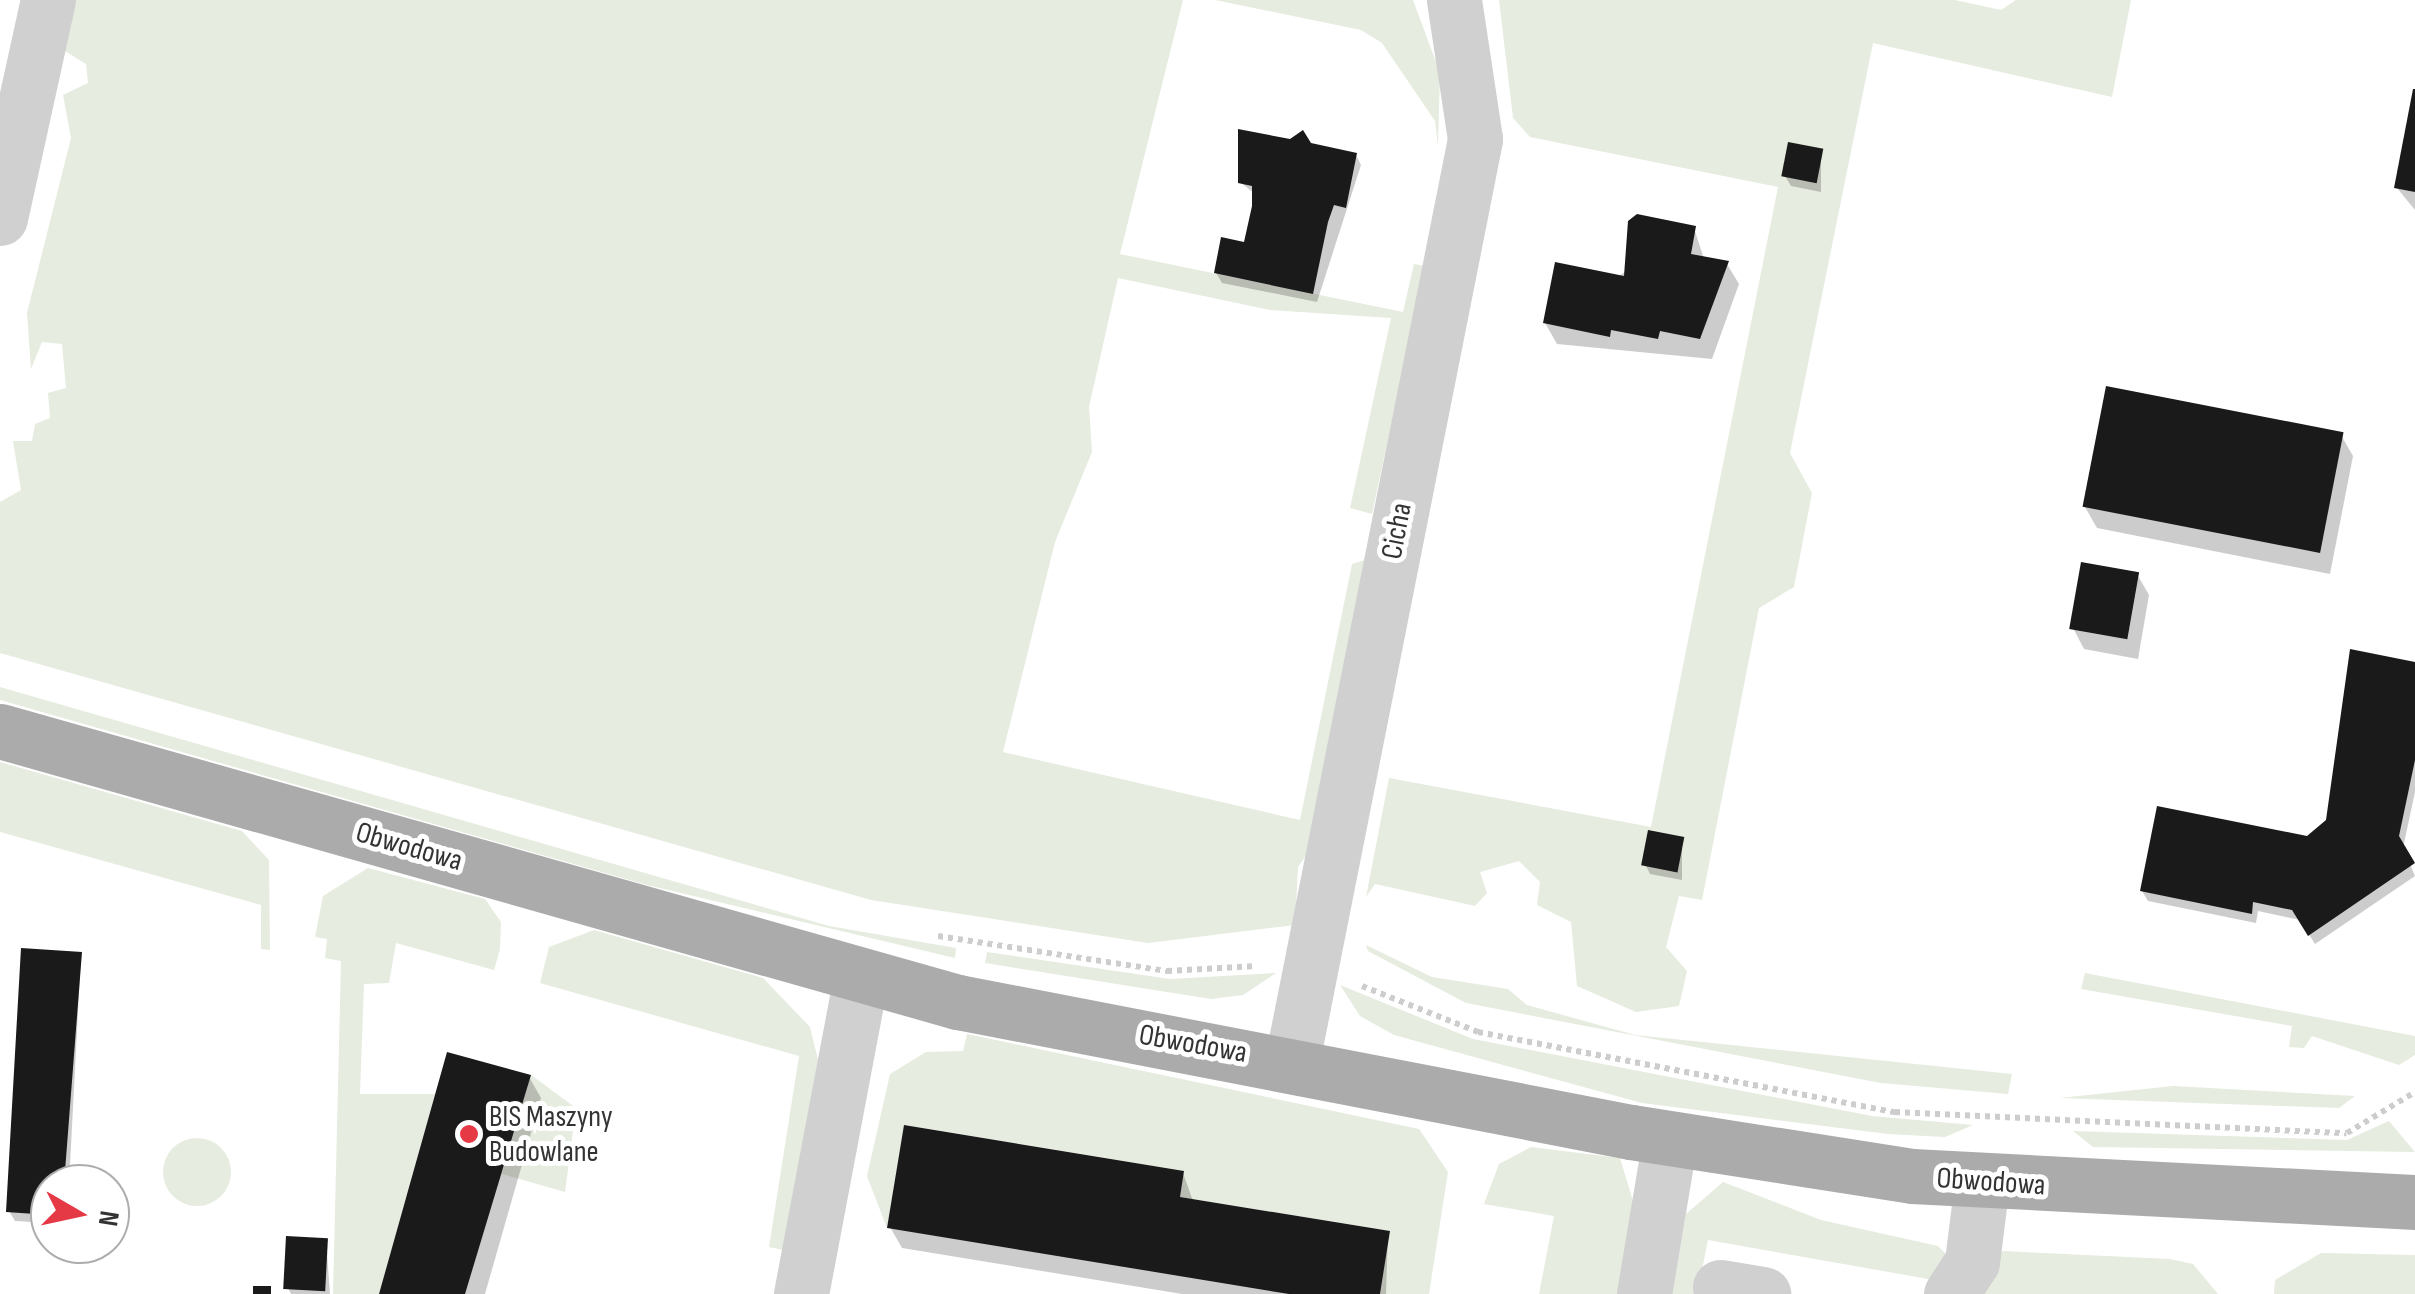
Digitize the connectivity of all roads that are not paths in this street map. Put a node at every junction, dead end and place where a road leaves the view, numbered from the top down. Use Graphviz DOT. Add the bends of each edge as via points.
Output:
graph roads {
  1 [pos="48,0"];
  2 [pos="1454,0"];
  3 [pos="0,218"];
  4 [pos="0,732"];
  5 [pos="861,976"];
  6 [pos="1292,1062"];
  7 [pos="1670,1139"];
  8 [pos="1982,1182"];
  9 [pos="2415,1202"];
  10 [pos="802,1294"];
  11 [pos="1644,1294"];
  12 [pos="1951,1294"];
  1 -- 3 [label="street"];
  2 -- 6 [label="street, Cicha" via="1475,138"];
  4 -- 5 [label="main road, Obwodowa"];
  5 -- 6 [label="main road, Obwodowa"];
  5 -- 10 [label="street"];
  6 -- 7 [label="main road, Obwodowa"];
  7 -- 8 [label="main road, Obwodowa"];
  7 -- 11 [label="street"];
  8 -- 9 [label="main road, Obwodowa"];
  8 -- 12 [label="street" via="1972,1262"];
}
